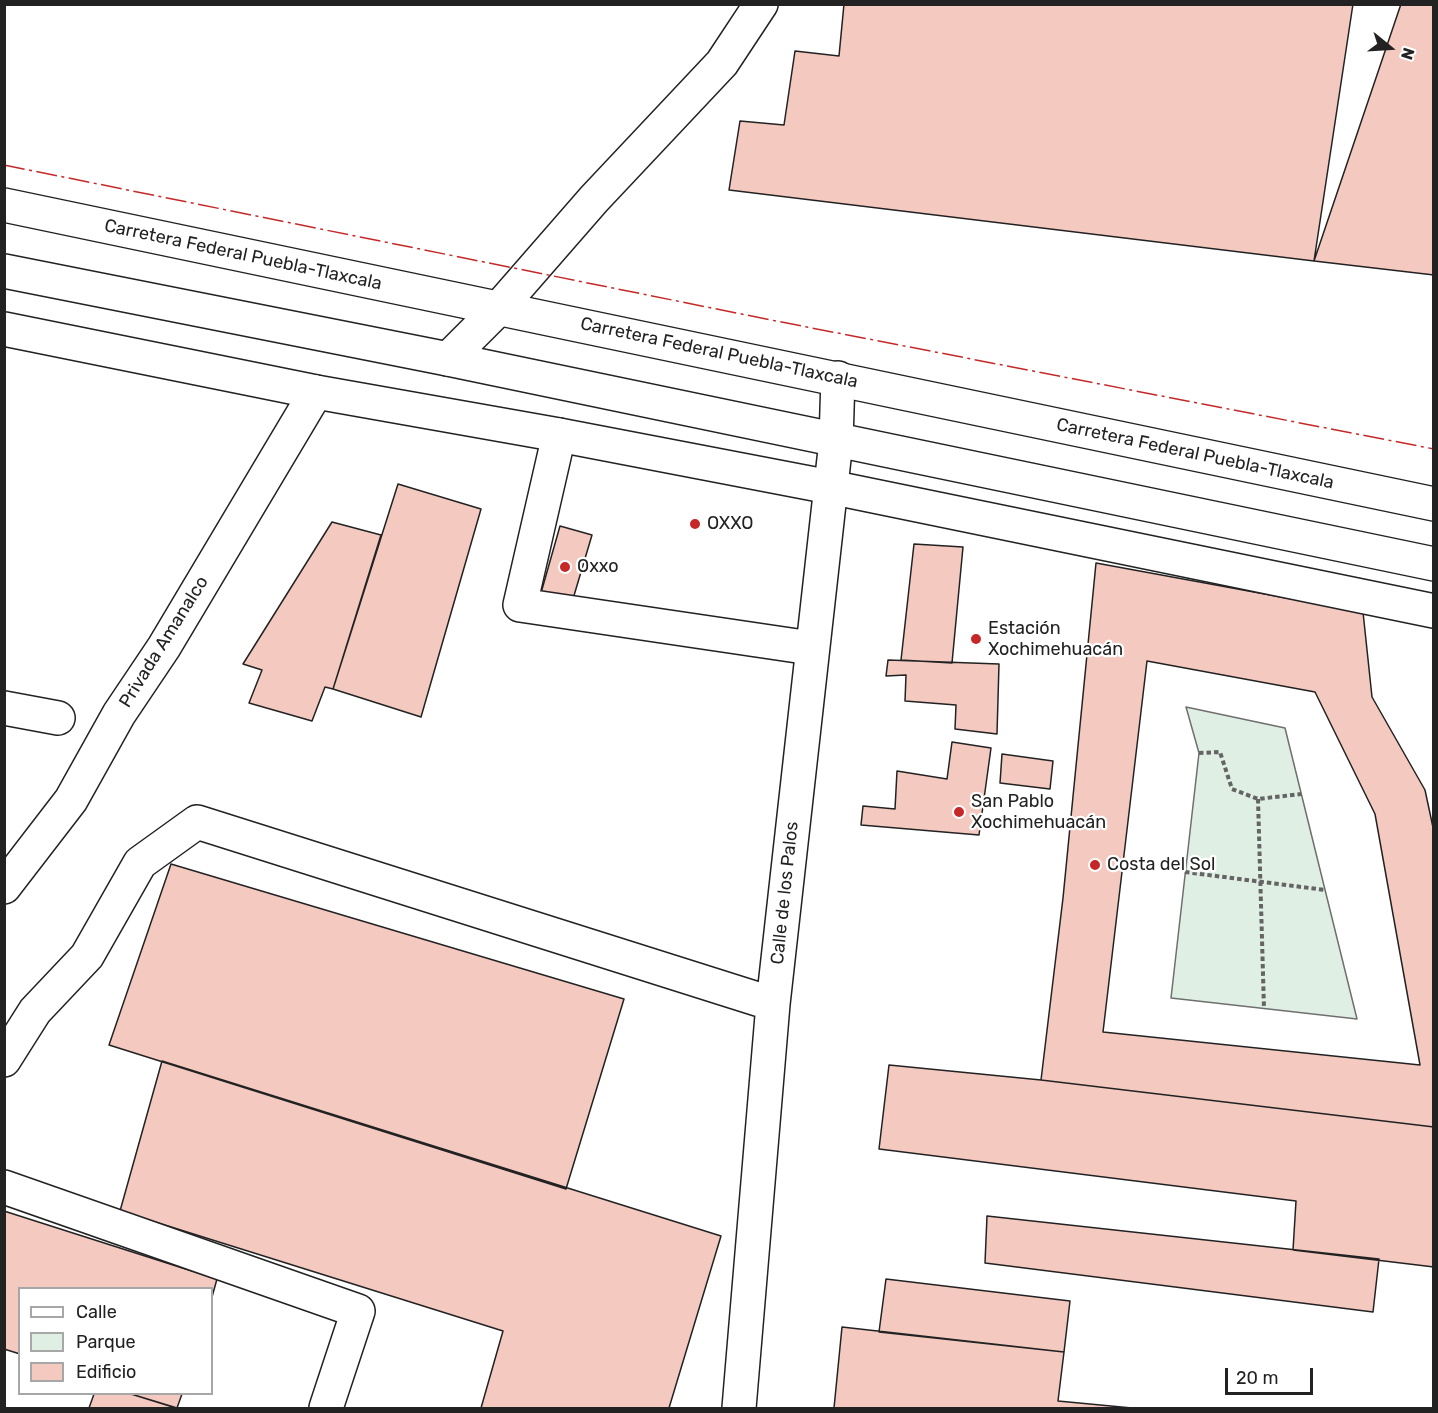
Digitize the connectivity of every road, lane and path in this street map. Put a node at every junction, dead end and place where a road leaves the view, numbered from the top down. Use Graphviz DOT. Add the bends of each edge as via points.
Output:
graph roads {
  1 [pos="761,4"];
  2 [pos="4,205"];
  3 [pos="4,271"];
  4 [pos="499,308"];
  5 [pos="4,329"];
  6 [pos="448,359"];
  7 [pos="838,378"];
  8 [pos="316,392"];
  9 [pos="559,435"];
  10 [pos="836,441"];
  11 [pos="830,487"];
  12 [pos="1434,504"];
  13 [pos="1434,564"];
  14 [pos="1434,611"];
  15 [pos="811,648"];
  16 [pos="4,708"];
  17 [pos="58,718"];
  18 [pos="1200,753"];
  19 [pos="1301,794"];
  20 [pos="1258,799"];
  21 [pos="1185,872"];
  22 [pos="1260,882"];
  23 [pos="4,887"];
  24 [pos="1325,890"];
  25 [pos="773,1004"];
  26 [pos="1264,1009"];
  27 [pos="4,1060"];
  28 [pos="4,1187"];
  29 [pos="326,1408"];
  30 [pos="739,1408"];
  1 -- 4 [label="main road" via="722,63 594,199"];
  2 -- 4 [label="main road, Carretera Federal Puebla-Tlaxcala"];
  3 -- 6 [label="main road"];
  4 -- 6 [label="main road"];
  4 -- 7 [label="main road, Carretera Federal Puebla-Tlaxcala"];
  5 -- 8 [label="main road"];
  6 -- 10 [label="main road"];
  7 -- 10 [label="main road, Calle de los Palos"];
  7 -- 12 [label="main road, Carretera Federal Puebla-Tlaxcala"];
  8 -- 9 [label="main road"];
  8 -- 23 [label="main road, Privada Amanalco" via="164,647 119,714 71,800"];
  9 -- 11 [label="main road"];
  9 -- 15 [label="main road" via="520,605"];
  10 -- 11 [label="main road, Calle de los Palos"];
  10 -- 13 [label="main road"];
  11 -- 14 [label="main road"];
  11 -- 15 [label="main road, Calle de los Palos"];
  15 -- 25 [label="main road, Calle de los Palos"];
  16 -- 17 [label="main road"];
  18 -- 20 [label="path" via="1221,752 1232,789"];
  19 -- 20 [label="path"];
  20 -- 22 [label="path"];
  21 -- 22 [label="path"];
  22 -- 24 [label="path"];
  22 -- 26 [label="path"];
  25 -- 27 [label="main road" via="197,822 140,863 87,956 35,1011"];
  25 -- 30 [label="main road, Calle de los Palos"];
  28 -- 29 [label="main road" via="358,1311"];
}
